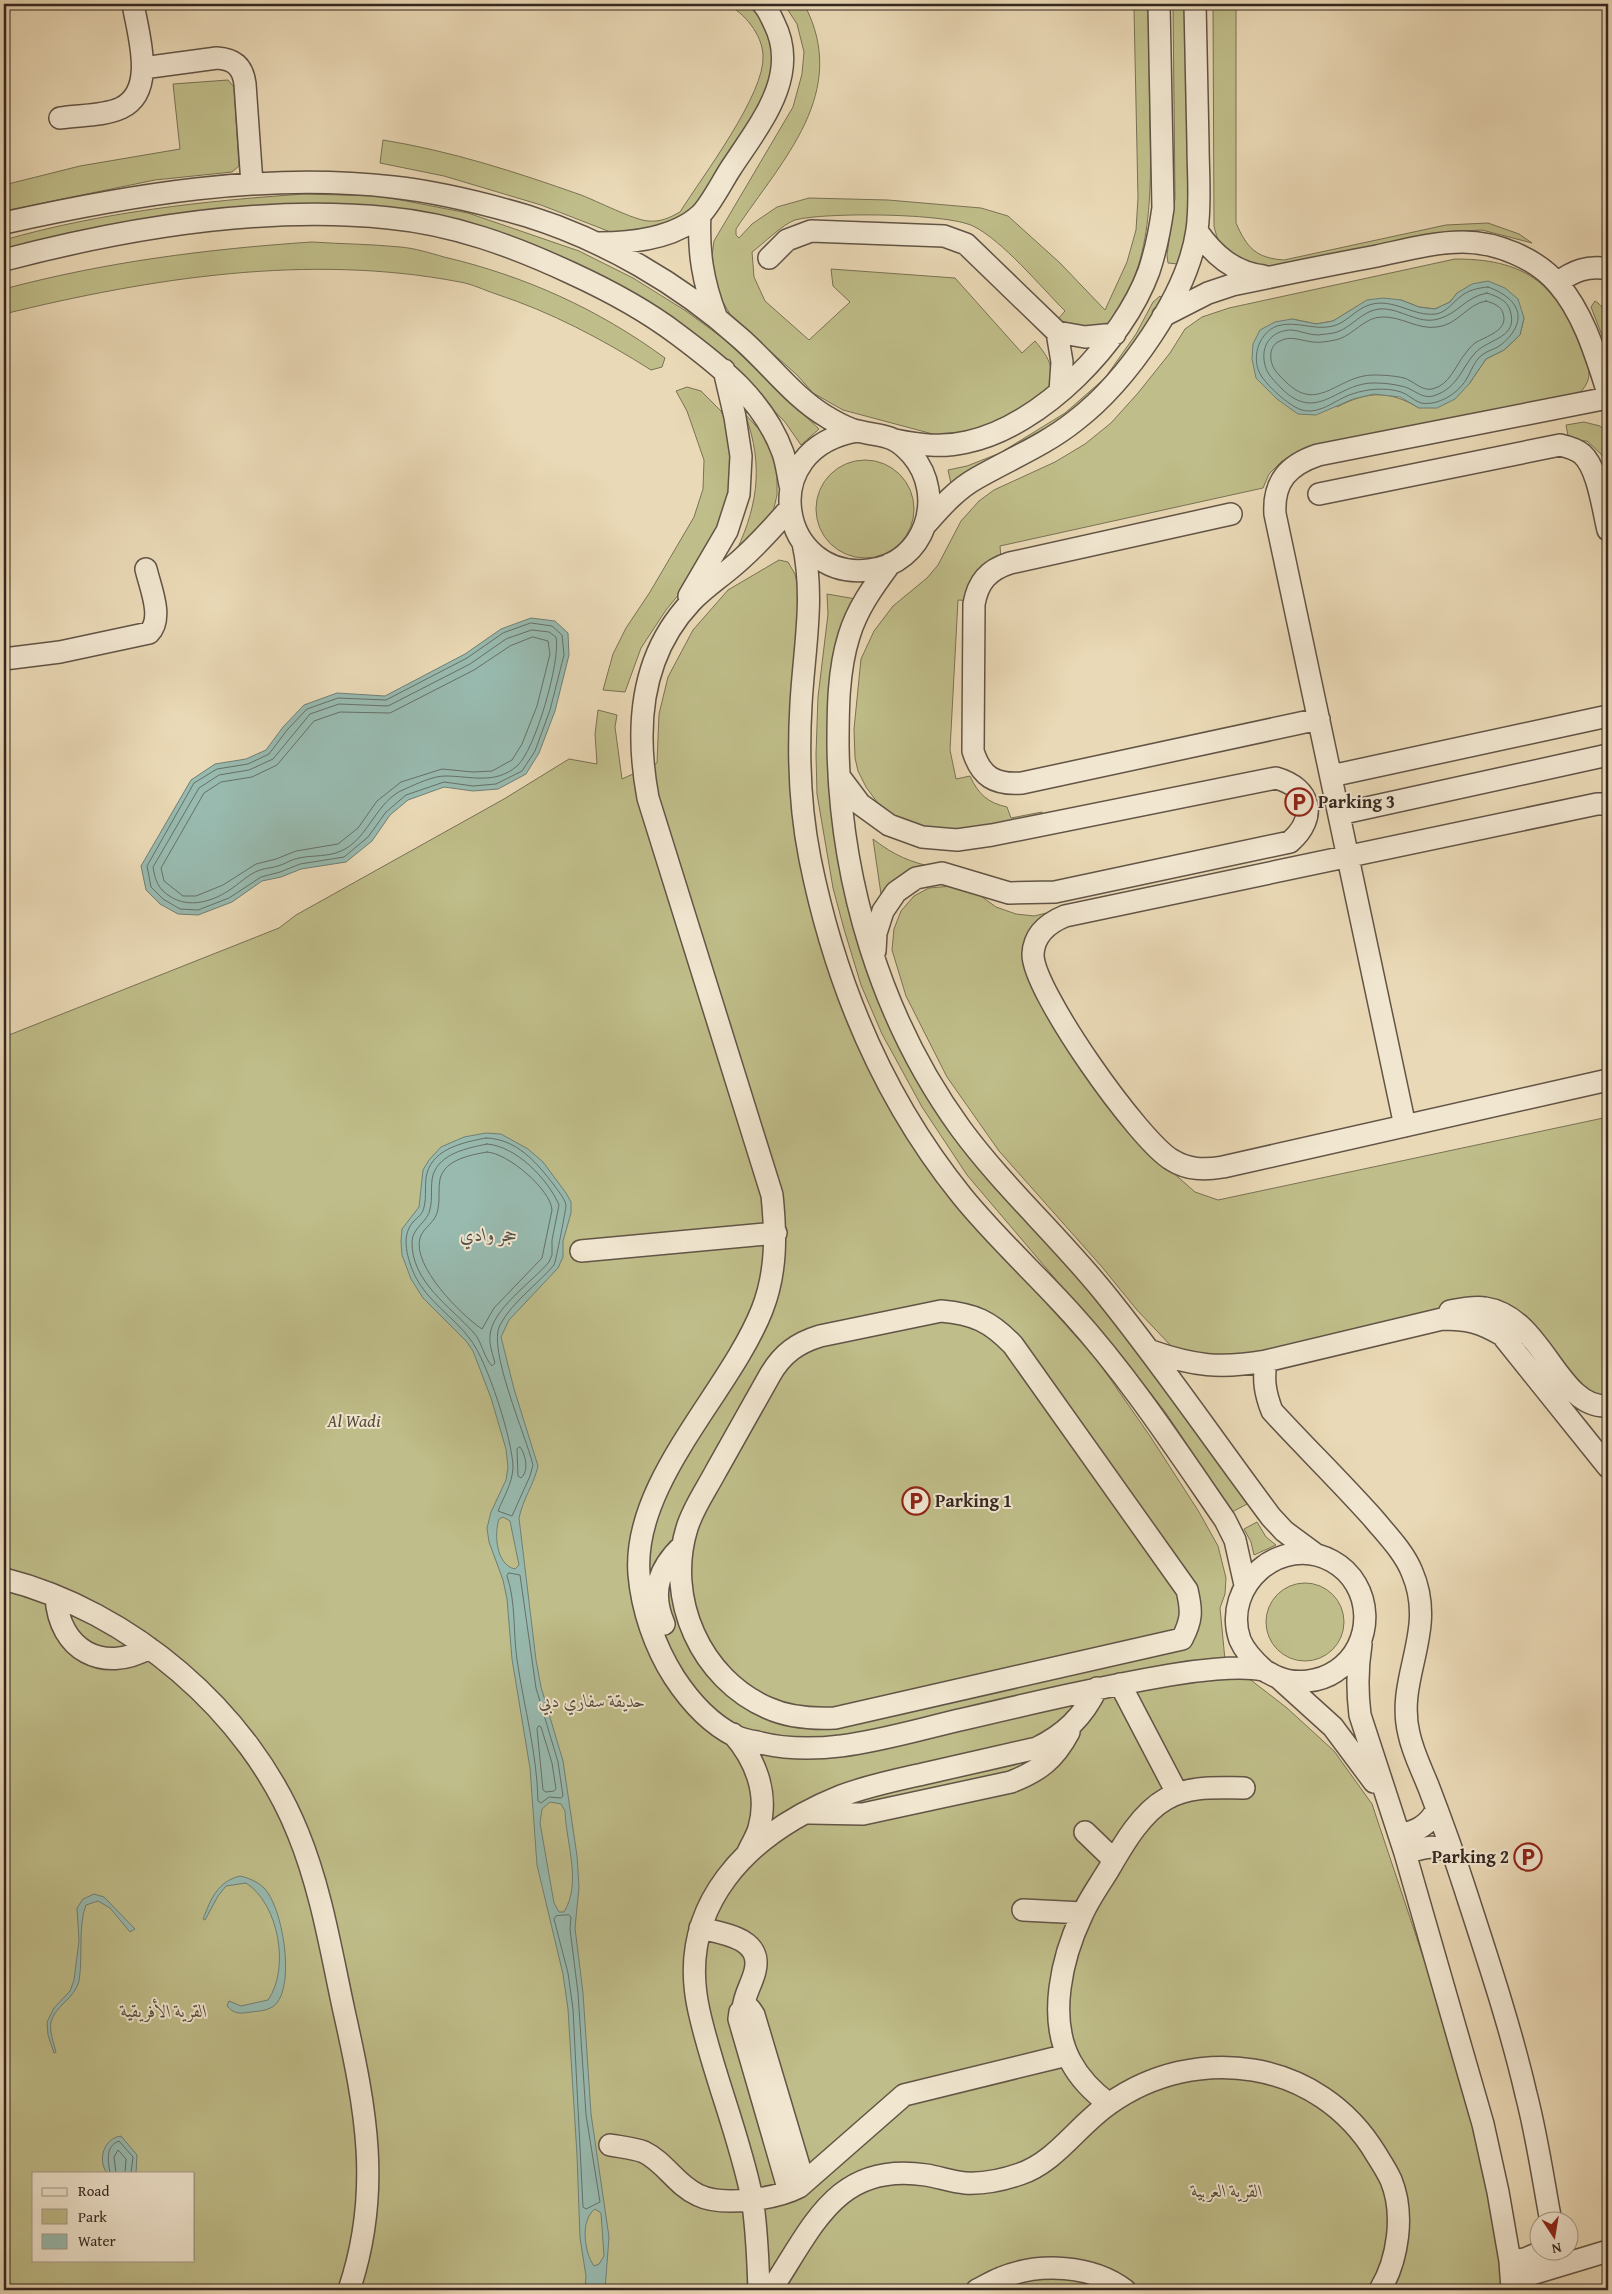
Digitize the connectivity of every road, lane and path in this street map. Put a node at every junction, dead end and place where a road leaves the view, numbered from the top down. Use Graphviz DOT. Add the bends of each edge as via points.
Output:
graph roads {
  1 [pos="134,4"];
  2 [pos="763,4"];
  3 [pos="1159,4"];
  4 [pos="1195,4"];
  5 [pos="143,68"];
  6 [pos="60,118"];
  7 [pos="252,184"];
  8 [pos="700,215"];
  9 [pos="4,223"];
  10 [pos="1197,231"];
  11 [pos="596,244"];
  12 [pos="769,258"];
  13 [pos="4,260"];
  14 [pos="1608,269"];
  15 [pos="1148,272"];
  16 [pos="1271,277"];
  17 [pos="1557,283"];
  18 [pos="1179,284"];
  19 [pos="1232,285"];
  20 [pos="716,316"];
  21 [pos="1163,316"];
  22 [pos="1057,332"];
  23 [pos="1114,334"];
  24 [pos="724,370"];
  25 [pos="1060,392"];
  26 [pos="1608,393"];
  27 [pos="1608,398"];
  28 [pos="858,431"];
  29 [pos="895,440"];
  30 [pos="1319,494"];
  31 [pos="790,498"];
  32 [pos="1231,514"];
  33 [pos="927,523"];
  34 [pos="1608,530"];
  35 [pos="803,543"];
  36 [pos="890,564"];
  37 [pos="146,569"];
  38 [pos="675,621"];
  39 [pos="4,658"];
  40 [pos="1608,716"];
  41 [pos="1319,719"];
  42 [pos="1608,755"];
  43 [pos="838,776"];
  44 [pos="1331,776"];
  45 [pos="1608,804"];
  46 [pos="1339,814"];
  47 [pos="1348,856"];
  48 [pos="874,956"];
  49 [pos="1608,1080"];
  50 [pos="1405,1126"];
  51 [pos="776,1233"];
  52 [pos="581,1251"];
  53 [pos="1422,1325"];
  54 [pos="1151,1351"];
  55 [pos="1266,1361"];
  56 [pos="1608,1406"];
  57 [pos="1608,1467"];
  58 [pos="683,1545"];
  59 [pos="1314,1554"];
  60 [pos="4,1579"];
  61 [pos="1245,1585"];
  62 [pos="56,1597"];
  63 [pos="1182,1639"];
  64 [pos="1361,1643"];
  65 [pos="149,1648"];
  66 [pos="1272,1674"];
  67 [pos="1129,1682"];
  68 [pos="1097,1688"];
  69 [pos="736,1737"];
  70 [pos="1244,1788"];
  71 [pos="1177,1793"];
  72 [pos="1386,1797"];
  73 [pos="1437,1809"];
  74 [pos="1085,1832"];
  75 [pos="1402,1844"];
  76 [pos="1452,1853"];
  77 [pos="746,1857"];
  78 [pos="1114,1860"];
  79 [pos="1023,1910"];
  80 [pos="1083,1913"];
  81 [pos="700,1928"];
  82 [pos="1067,2055"];
  83 [pos="1109,2104"];
  84 [pos="610,2145"];
  85 [pos="799,2187"];
  86 [pos="752,2199"];
  87 [pos="1549,2212"];
  88 [pos="1608,2250"];
  89 [pos="1580,2255"];
  90 [pos="1530,2258"];
  91 [pos="1554,2262"];
  92 [pos="1511,2277"];
  93 [pos="349,2290"];
  94 [pos="758,2290"];
  95 [pos="771,2290"];
  96 [pos="977,2290"];
  97 [pos="1125,2290"];
  98 [pos="1380,2290"];
  1 -- 5 [label="street"];
  2 -- 8 [label="street" via="779,33 784,61 778,90"];
  3 -- 15 [label="street" via="1163,208"];
  4 -- 10 [label="street"];
  5 -- 6 [label="street" via="139,91 121,108"];
  5 -- 7 [label="street" via="217,58 237,64 244,74"];
  7 -- 9 [label="street" via="86,205"];
  7 -- 11 [label="street" via="323,182 402,188 463,199 531,218"];
  8 -- 11 [label="street" via="651,239 624,244"];
  8 -- 20 [label="street" via="701,267 706,292"];
  10 -- 16 [label="street" via="1210,250 1228,264 1248,274"];
  10 -- 18 [label="street"];
  11 -- 20 [label="street" via="638,265"];
  12 -- 22 [label="street" via="787,240 811,231 944,236 966,244"];
  13 -- 24 [label="street" via="178,225 324,213 391,218 458,230 523,251 624,299 662,322"];
  14 -- 17 [label="street" via="1583,268"];
  15 -- 18 [label="street"];
  15 -- 23 [label="street"];
  16 -- 17 [label="street" via="1463,242 1498,247 1530,261"];
  16 -- 19 [label="street"];
  17 -- 26 [label="street" via="1576,309 1590,339"];
  18 -- 19 [label="street"];
  18 -- 21 [label="street"];
  19 -- 21 [label="street" via="1208,293"];
  20 -- 28 [label="street" via="812,407"];
  21 -- 33 [label="street" via="1110,390 1076,421 1038,447 977,478 947,501"];
  22 -- 23 [label="street" via="1085,337"];
  22 -- 25 [label="street" via="1062,362"];
  23 -- 25 [label="street" via="1089,365"];
  24 -- 31 [label="street" via="770,423 784,455"];
  24 -- 38 [label="street" via="741,456 739,494 727,530"];
  25 -- 29 [label="street" via="1027,416 990,435 967,442 943,446"];
  27 -- 41 [label="street" via="1346,450 1316,447 1301,450 1274,466 1268,475 1264,496 1270,516 1278,527"];
  28 -- 29 [label="street" via="877,433"];
  28 -- 31 [label="street" via="839,434 822,442 807,455 797,471"];
  29 -- 33 [label="street" via="922,467 930,504"];
  30 -- 34 [label="street" via="1560,445 1583,455 1591,465"];
  31 -- 35 [label="street" via="794,527"];
  31 -- 38 [label="street" via="752,550 690,602"];
  32 -- 41 [label="street" via="1010,563 988,573 978,587 974,604 973,751 976,763 984,774 1009,784"];
  33 -- 36 [label="street" via="919,540"];
  35 -- 36 [label="street" via="817,557 852,571"];
  35 -- 61 [label="street" via="810,587 800,705 801,780 809,856 825,930 849,1001 880,1070 923,1143 962,1196 1072,1314 1127,1380 1225,1520 1235,1540"];
  36 -- 43 [label="street" via="865,598 849,636 841,676"];
  37 -- 39 [label="street" via="156,616 154,628 149,633 60,652"];
  38 -- 51 [label="street" via="658,648 647,678 640,739 642,769 648,798 772,1195"];
  40 -- 44 [label="street"];
  41 -- 44 [label="street"];
  42 -- 46 [label="street"];
  43 -- 48 [label="street" via="844,837 856,898"];
  43 -- 48 [label="street" via="860,804 888,825 922,837 957,840 1276,778 1301,791 1307,804 1307,819 1301,832 1290,842 1055,892 1009,893 942,873 916,878 896,892 883,911 876,933"];
  44 -- 46 [label="street"];
  45 -- 47 [label="street"];
  46 -- 47 [label="street"];
  47 -- 50 [label="street"];
  47 -- 50 [label="street" via="1065,916 1042,930 1035,942 1033,956 1069,1033 1101,1081 1170,1160 1205,1170"];
  48 -- 54 [label="street" via="896,1016 926,1074 960,1127 999,1178 1102,1290"];
  49 -- 50 [label="street"];
  51 -- 52 [label="street"];
  51 -- 69 [label="street" via="773,1272 763,1309 650,1503 641,1538 639,1573 644,1608 655,1642 687,1697 710,1720"];
  53 -- 55 [label="street"];
  53 -- 56 [label="street" via="1445,1312 1484,1308 1499,1312 1525,1329 1584,1402"];
  53 -- 57 [label="street" via="1442,1319 1463,1319 1484,1324 1502,1336"];
  54 -- 55 [label="street" via="1178,1361 1207,1366 1237,1366"];
  54 -- 59 [label="street" via="1271,1517"];
  55 -- 73 [label="street" via="1263,1378 1272,1411 1365,1509 1401,1552 1412,1571 1421,1622 1405,1698 1405,1717"];
  58 -- 63 [label="street" via="680,1573 684,1602 702,1650 714,1669 730,1684 768,1708 790,1715 835,1718"];
  58 -- 63 [label="street" via="691,1516 778,1361 790,1350 820,1336 920,1314 962,1313 982,1319 1013,1345 1187,1590 1190,1624"];
  58 -- 69 [label="street" via="668,1559 659,1578 657,1598 662,1618 693,1681"];
  59 -- 61 [label="street" via="1294,1553 1275,1559 1258,1570"];
  59 -- 64 [label="street" via="1332,1561 1348,1573 1358,1588 1365,1606 1366,1625"];
  60 -- 62 [label="street"];
  61 -- 66 [label="street" via="1238,1603 1236,1622 1240,1640 1250,1657"];
  62 -- 65 [label="street" via="95,1615"];
  62 -- 65 [label="street" via="61,1626 69,1638 93,1656 122,1659"];
  63 -- 67 [label="street"];
  64 -- 66 [label="street" via="1336,1672 1318,1679 1299,1682"];
  64 -- 72 [label="street" via="1357,1667 1360,1715"];
  65 -- 93 [label="street" via="176,1667 209,1699 254,1756 284,1803 310,1867 357,2068 369,2151 363,2235"];
  66 -- 67 [label="street" via="1213,1669"];
  66 -- 72 [label="street" via="1332,1727"];
  67 -- 68 [label="street"];
  67 -- 71 [label="street"];
  68 -- 69 [label="street" via="831,1748 799,1749"];
  68 -- 77 [label="street" via="1073,1725 1037,1748 881,1783 841,1796 774,1833"];
  69 -- 77 [label="street" via="755,1764 763,1796 759,1828"];
  70 -- 71 [label="street" via="1204,1788"];
  71 -- 78 [label="street" via="1154,1807"];
  72 -- 75 [label="street"];
  73 -- 75 [label="street" via="1433,1817"];
  73 -- 76 [label="street"];
  74 -- 78 [label="street"];
  75 -- 76 [label="street" via="1436,1846"];
  75 -- 92 [label="street" via="1483,2124"];
  76 -- 87 [label="street" via="1519,2066"];
  77 -- 81 [label="street" via="713,1896"];
  78 -- 80 [label="street"];
  79 -- 80 [label="street"];
  80 -- 82 [label="street" via="1069,1948 1061,1986 1060,2023"];
  81 -- 85 [label="street" via="738,1937 752,1950 756,1970 739,2019 786,2181 791,2188"];
  81 -- 86 [label="street" via="694,1957 698,2010"];
  82 -- 83 [label="street" via="1082,2080"];
  82 -- 85 [label="street" via="904,2095"];
  83 -- 95 [label="street" via="1086,2121 1049,2158 1023,2174 994,2182 964,2183 908,2172 880,2174 853,2184 831,2202"];
  83 -- 98 [label="street" via="1138,2086 1169,2074 1202,2067 1236,2067 1269,2073 1329,2102 1354,2125 1375,2152 1391,2182 1398,2214 1396,2247"];
  84 -- 86 [label="street" via="644,2152 698,2196 716,2200"];
  85 -- 86 [label="street"];
  86 -- 94 [label="street"];
  88 -- 89 [label="street"];
  90 -- 92 [label="street"];
  91 -- 92 [label="street"];
  96 -- 97 [label="street" via="1002,2277 1036,2269 1071,2270 1100,2276"];
}
